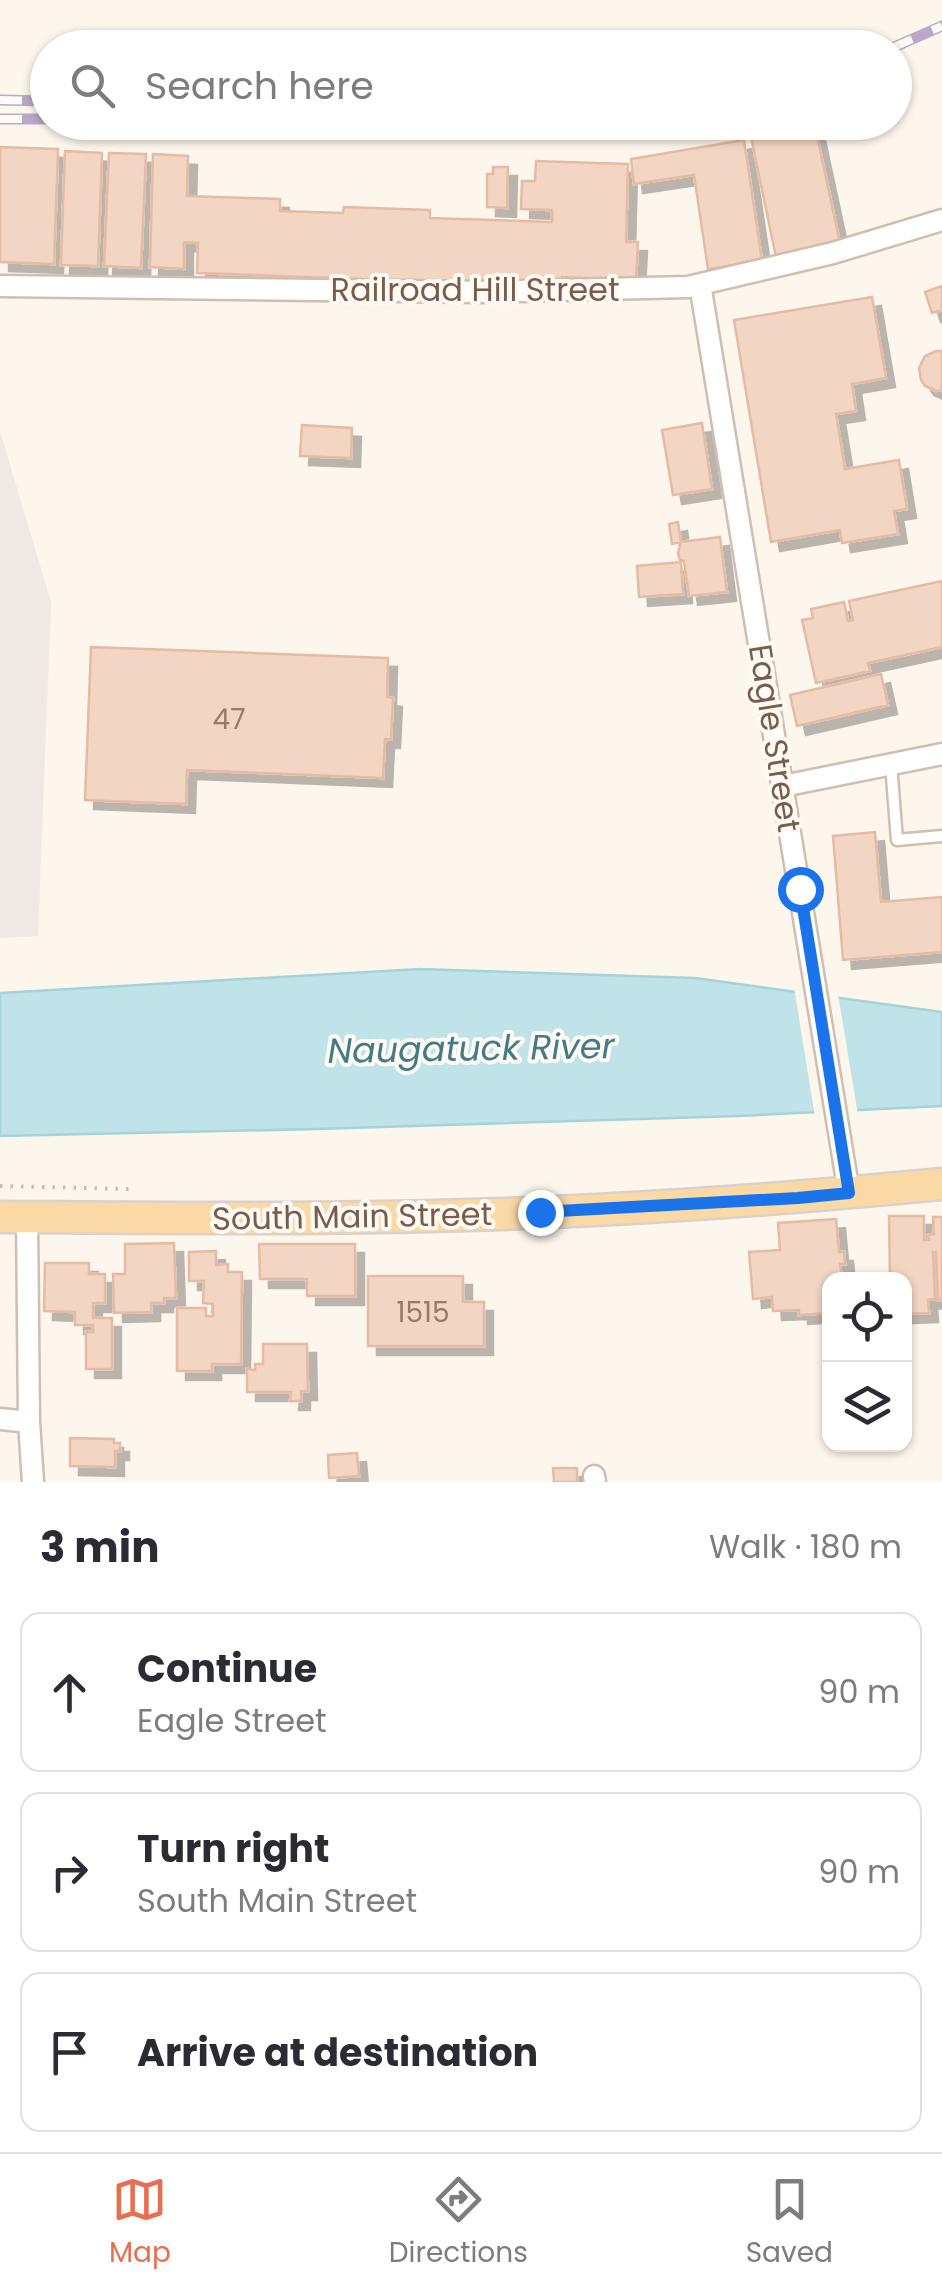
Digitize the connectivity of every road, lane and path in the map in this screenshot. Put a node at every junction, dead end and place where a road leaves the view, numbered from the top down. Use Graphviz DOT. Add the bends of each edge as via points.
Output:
graph roads {
  1 [pos="942,220"];
  2 [pos="700,284"];
  3 [pos="0,286"];
  4 [pos="942,754"];
  5 [pos="891,764"];
  6 [pos="783,786"];
  7 [pos="942,836"];
  8 [pos="942,1184"];
  9 [pos="0,1186"];
  10 [pos="134,1188"];
  11 [pos="849,1193"];
  12 [pos="13,1217"];
  13 [pos="0,1418"];
  14 [pos="29,1422"];
  15 [pos="33,1482"];
  1 -- 2 [label="street, Railroad Hill Street"];
  2 -- 3 [label="street, Railroad Hill Street" via="480,292"];
  2 -- 6 [label="street, Eagle Street"];
  4 -- 5 [label="street"];
  5 -- 6 [label="street"];
  5 -- 7 [label="lane" via="897,840"];
  6 -- 11 [label="street, Eagle Street"];
  8 -- 11 [label="main road, South Main Street"];
  9 -- 10 [label="path"];
  11 -- 12 [label="main road, South Main Street" via="498,1214"];
  12 -- 14 [label="street"];
  13 -- 14 [label="street"];
  14 -- 15 [label="street"];
}
